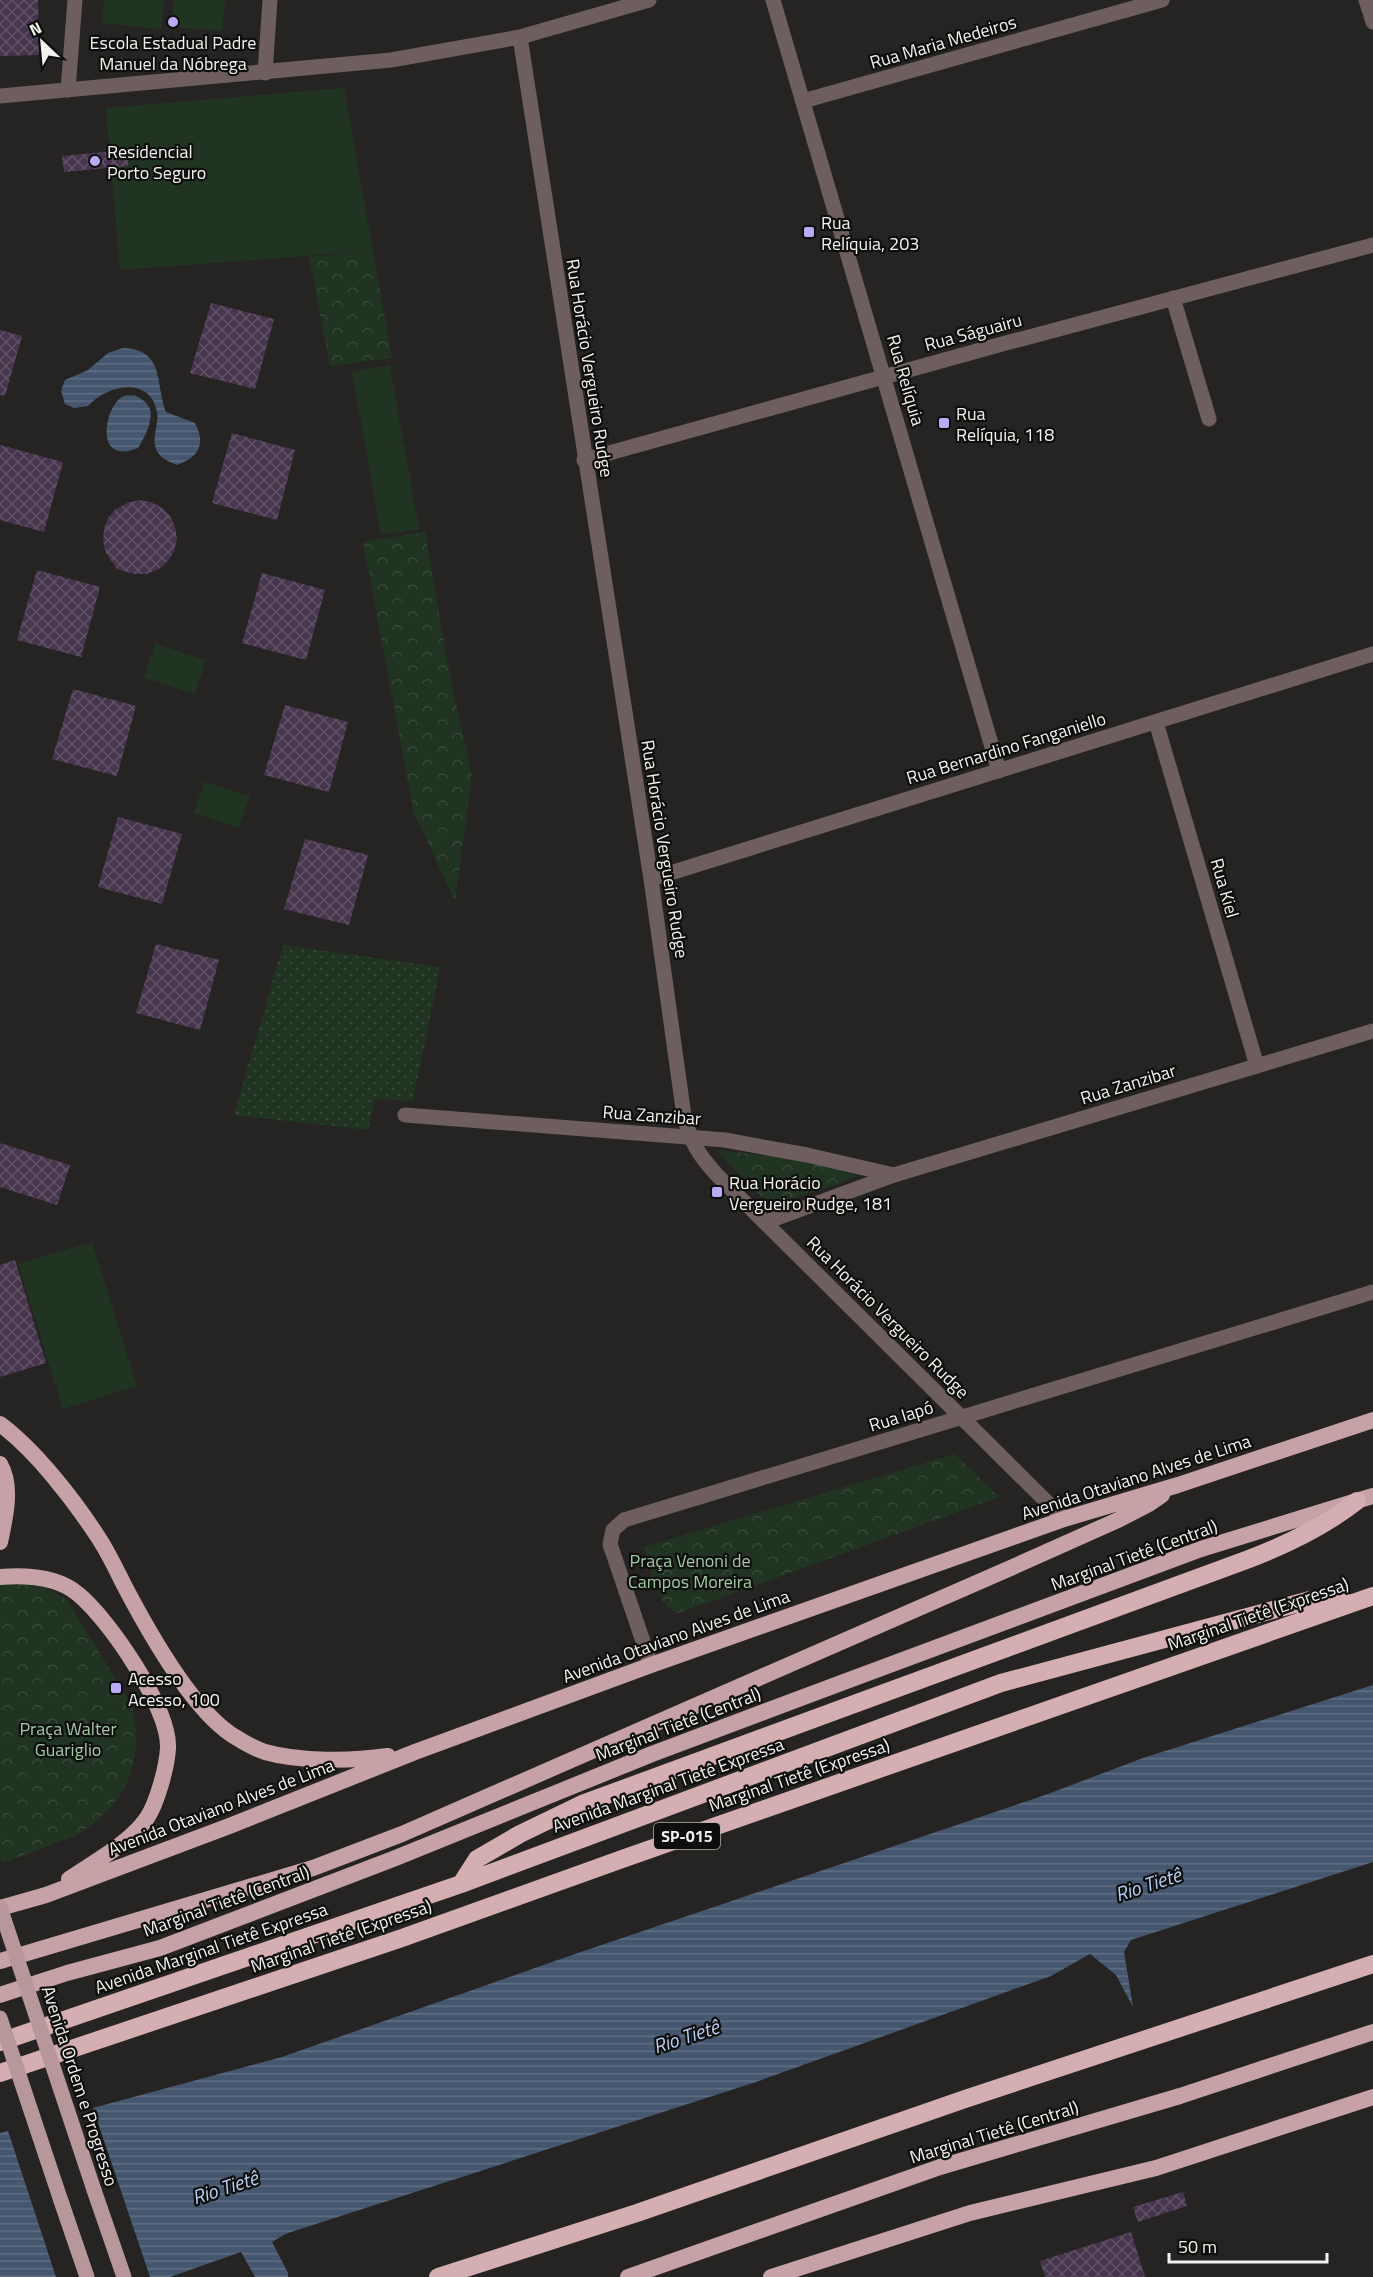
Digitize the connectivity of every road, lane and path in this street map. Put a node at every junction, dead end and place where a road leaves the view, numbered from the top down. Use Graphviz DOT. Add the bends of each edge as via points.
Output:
graph roads {
  1 [pos="75,0"];
  2 [pos="270,0"];
  3 [pos="649,0"];
  4 [pos="774,0"];
  5 [pos="1162,0"];
  6 [pos="1366,0"];
  7 [pos="1373,22"];
  8 [pos="520,36"];
  9 [pos="265,73"];
  10 [pos="68,90"];
  11 [pos="0,96"];
  12 [pos="803,101"];
  13 [pos="1373,245"];
  14 [pos="1173,298"];
  15 [pos="884,376"];
  16 [pos="1209,419"];
  17 [pos="584,460"];
  18 [pos="1373,654"];
  19 [pos="1156,722"];
  20 [pos="999,771"];
  21 [pos="651,879"];
  22 [pos="1373,1031"];
  23 [pos="1257,1066"];
  24 [pos="405,1115"];
  25 [pos="689,1136"];
  26 [pos="894,1175"];
  27 [pos="766,1222"];
  28 [pos="1373,1292"];
  29 [pos="961,1418"];
  30 [pos="1373,1420"];
  31 [pos="0,1424"];
  32 [pos="0,1464"];
  33 [pos="1178,1485"];
  34 [pos="1365,1499"];
  35 [pos="1064,1519"];
  36 [pos="0,1542"];
  37 [pos="0,1577"];
  38 [pos="1366,1599"];
  39 [pos="651,1665"];
  40 [pos="415,1752"];
  41 [pos="461,1884"];
  42 [pos="46,1894"];
  43 [pos="0,1908"];
  44 [pos="0,1961"];
  45 [pos="1373,1964"];
  46 [pos="0,1995"];
  47 [pos="0,2018"];
  48 [pos="1373,2032"];
  49 [pos="0,2042"];
  50 [pos="0,2073"];
  51 [pos="1373,2097"];
  52 [pos="87,2277"];
  53 [pos="124,2277"];
  54 [pos="438,2277"];
  55 [pos="628,2277"];
  56 [pos="771,2277"];
  1 -- 10 [label="street"];
  2 -- 9 [label="street"];
  3 -- 8 [label="street"];
  4 -- 12 [label="street, Rua Relíquia"];
  5 -- 12 [label="street, Rua Maria Medeiros"];
  6 -- 7 [label="street"];
  8 -- 9 [label="street" via="391,60"];
  8 -- 17 [label="street, Rua Horácio Vergueiro Rudge"];
  9 -- 10 [label="street"];
  10 -- 11 [label="street"];
  12 -- 15 [label="street, Rua Relíquia"];
  13 -- 14 [label="street, Rua Ságuairu"];
  14 -- 15 [label="street, Rua Ságuairu"];
  14 -- 16 [label="street"];
  15 -- 17 [label="street, Rua Ságuairu"];
  15 -- 20 [label="street, Rua Relíquia"];
  17 -- 21 [label="street, Rua Horácio Vergueiro Rudge"];
  18 -- 19 [label="street, Rua Bernardino Fanganiello"];
  19 -- 20 [label="street, Rua Bernardino Fanganiello"];
  19 -- 23 [label="street, Rua Kiel"];
  20 -- 21 [label="street, Rua Bernardino Fanganiello"];
  21 -- 25 [label="street, Rua Horácio Vergueiro Rudge"];
  22 -- 23 [label="street, Rua Zanzibar"];
  23 -- 26 [label="street, Rua Zanzibar"];
  24 -- 25 [label="street, Rua Zanzibar"];
  25 -- 26 [label="street, Rua Zanzibar" via="807,1155"];
  25 -- 27 [label="street, Rua Horácio Vergueiro Rudge" via="716,1174"];
  26 -- 27 [label="street, Rua Zanzibar"];
  27 -- 29 [label="street, Rua Horácio Vergueiro Rudge"];
  28 -- 29 [label="street, Rua Iapó"];
  29 -- 35 [label="street, Rua Horácio Vergueiro Rudge"];
  29 -- 39 [label="street, Rua Iapó" via="617,1524 610,1544"];
  30 -- 33 [label="highway, Avenida Otaviano Alves de Lima"];
  31 -- 40 [label="highway" via="54,1479 93,1529 184,1684 204,1711 234,1737 265,1751 305,1758 375,1758"];
  32 -- 36 [label="highway" via="6,1491"];
  33 -- 35 [label="highway, Avenida Otaviano Alves de Lima"];
  33 -- 44 [label="highway" via="1149,1504 1015,1566 402,1834 313,1868"];
  34 -- 41 [label="highway" via="1250,1559 582,1804 477,1859"];
  34 -- 46 [label="highway, Marginal Tietê (Central)" via="1201,1550 739,1721 160,1948"];
  35 -- 39 [label="highway, Avenida Otaviano Alves de Lima"];
  37 -- 42 [label="highway" via="26,1575 54,1581 77,1593 108,1626 144,1678 162,1718 169,1747 147,1818 119,1845"];
  38 -- 41 [label="highway, Avenida Marginal Tietê Expressa / SP-015" via="1310,1600 1001,1683"];
  38 -- 50 [label="highway, Marginal Tietê (Expressa) / SP-015" via="402,1938"];
  39 -- 40 [label="highway, Avenida Otaviano Alves de Lima"];
  40 -- 42 [label="highway, Avenida Otaviano Alves de Lima"];
  41 -- 49 [label="highway, Avenida Marginal Tietê Expressa / SP-015"];
  42 -- 43 [label="highway, Avenida Otaviano Alves de Lima"];
  43 -- 53 [label="main road, Avenida Ordem e Progresso, bridge"];
  45 -- 54 [label="highway"];
  47 -- 52 [label="main road, bridge"];
  48 -- 55 [label="highway, Marginal Tietê (Central)" via="1180,2096 940,2167"];
  51 -- 56 [label="highway" via="1156,2168 970,2213"];
}
